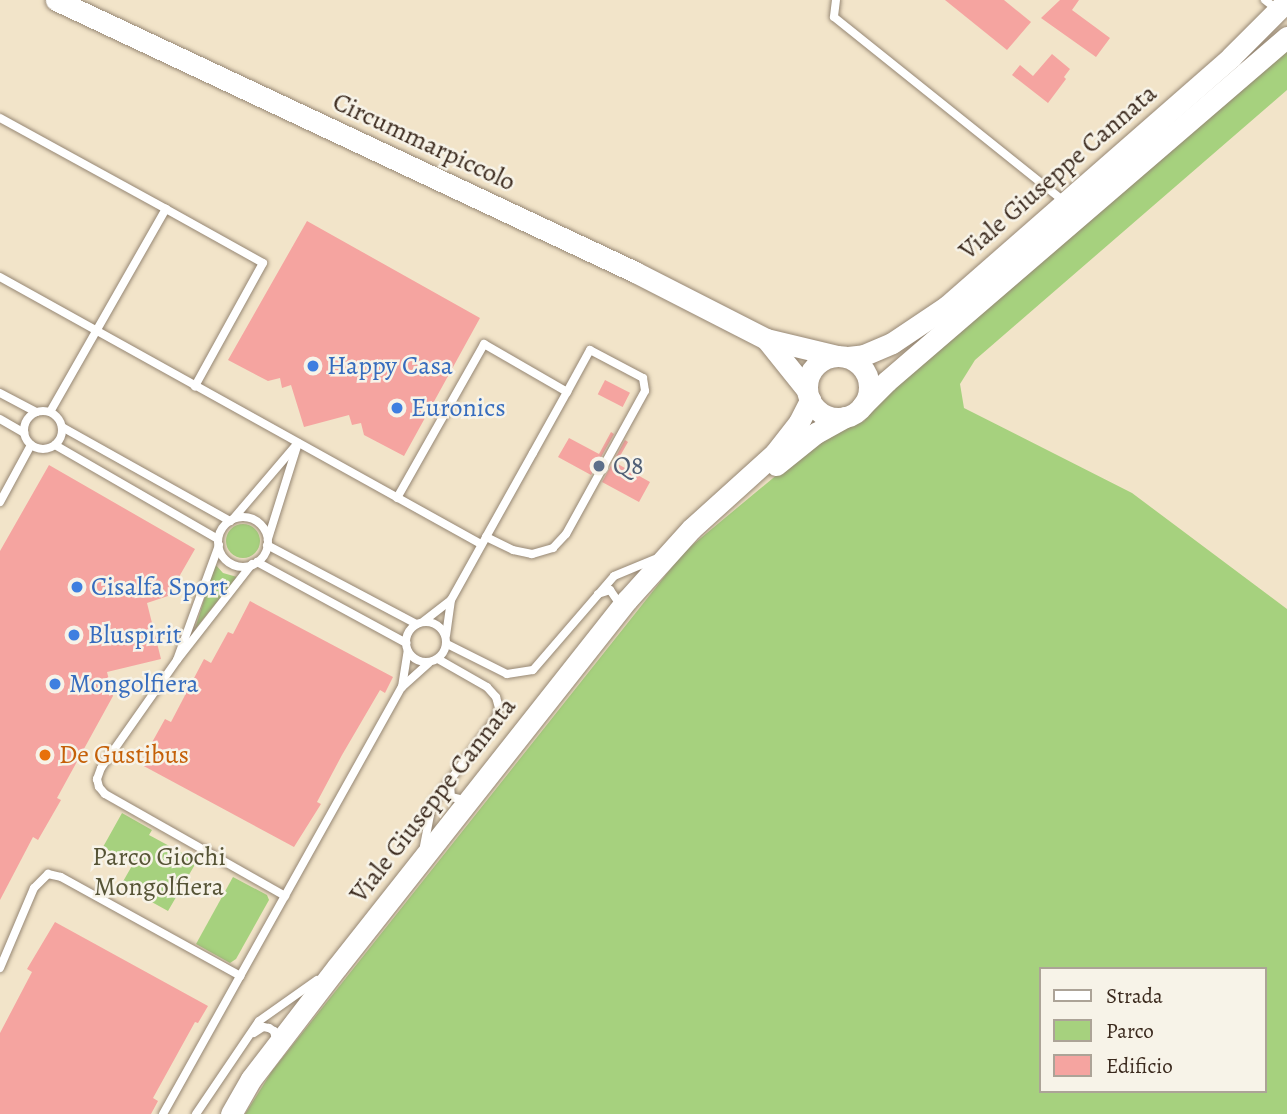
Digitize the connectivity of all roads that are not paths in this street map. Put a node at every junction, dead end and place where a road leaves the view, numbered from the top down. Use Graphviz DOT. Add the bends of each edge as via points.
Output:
graph roads {
  1 [pos="56,0"];
  2 [pos="836,0"];
  3 [pos="1277,4"];
  4 [pos="1287,37"];
  5 [pos="0,118"];
  6 [pos="1065,202"];
  7 [pos="166,209"];
  8 [pos="0,277"];
  9 [pos="98,331"];
  10 [pos="766,338"];
  11 [pos="842,356"];
  12 [pos="195,386"];
  13 [pos="567,392"];
  14 [pos="0,393"];
  15 [pos="808,395"];
  16 [pos="853,411"];
  17 [pos="36,412"];
  18 [pos="50,412"];
  19 [pos="0,419"];
  20 [pos="62,427"];
  21 [pos="24,433"];
  22 [pos="298,443"];
  23 [pos="31,445"];
  24 [pos="55,445"];
  25 [pos="397,498"];
  26 [pos="0,502"];
  27 [pos="232,520"];
  28 [pos="691,529"];
  29 [pos="484,541"];
  30 [pos="218,542"];
  31 [pos="267,542"];
  32 [pos="668,554"];
  33 [pos="255,563"];
  34 [pos="596,595"];
  35 [pos="451,600"];
  36 [pos="620,609"];
  37 [pos="420,623"];
  38 [pos="446,639"];
  39 [pos="407,647"];
  40 [pos="177,660"];
  41 [pos="433,661"];
  42 [pos="401,687"];
  43 [pos="452,778"];
  44 [pos="471,795"];
  45 [pos="419,861"];
  46 [pos="285,896"];
  47 [pos="337,967"];
  48 [pos="0,968"];
  49 [pos="240,976"];
  50 [pos="242,1045"];
  51 [pos="276,1047"];
  52 [pos="163,1114"];
  53 [pos="196,1114"];
  54 [pos="231,1114"];
  1 -- 10 [label="street, Circummarpiccolo"];
  2 -- 6 [label="lane" via="834,18"];
  3 -- 6 [label="street, Viale Giuseppe Cannata" via="1231,57"];
  4 -- 16 [label="street, Viale Giuseppe Cannata"];
  5 -- 7 [label="lane"];
  6 -- 11 [label="street, Viale Giuseppe Cannata" via="917,328 864,355"];
  7 -- 9 [label="lane"];
  7 -- 12 [label="lane" via="263,263"];
  8 -- 9 [label="lane"];
  9 -- 12 [label="lane"];
  9 -- 18 [label="lane"];
  10 -- 11 [label="street, Circummarpiccolo"];
  10 -- 15 [label="street, Circummarpiccolo"];
  11 -- 15 [label="street" via="811,370"];
  11 -- 16 [label="street" via="856,362 869,388"];
  12 -- 22 [label="lane"];
  13 -- 25 [label="lane" via="484,344"];
  13 -- 29 [label="lane"];
  13 -- 29 [label="lane" via="590,350 643,378 645,391 566,534 552,548 532,554"];
  14 -- 17 [label="lane"];
  15 -- 16 [label="street" via="825,415"];
  15 -- 28 [label="street, Viale Giuseppe Cannata" via="799,422 775,453"];
  16 -- 28 [label="street, Viale Giuseppe Cannata" via="816,433"];
  17 -- 18 [label="lane"];
  17 -- 21 [label="lane" via="26,420"];
  18 -- 20 [label="lane"];
  19 -- 21 [label="lane"];
  20 -- 24 [label="lane"];
  20 -- 27 [label="lane"];
  21 -- 23 [label="lane"];
  22 -- 25 [label="lane"];
  22 -- 27 [label="lane"];
  22 -- 31 [label="lane"];
  23 -- 24 [label="lane" via="43,449"];
  23 -- 26 [label="lane"];
  24 -- 30 [label="lane"];
  25 -- 29 [label="lane"];
  27 -- 30 [label="lane"];
  27 -- 31 [label="lane" via="254,520 264,528"];
  28 -- 32 [label="street, Viale Giuseppe Cannata"];
  29 -- 35 [label="lane"];
  30 -- 33 [label="lane" via="230,563"];
  30 -- 40 [label="lane"];
  31 -- 33 [label="lane"];
  31 -- 37 [label="lane"];
  32 -- 34 [label="lane" via="614,576"];
  32 -- 36 [label="street, Viale Giuseppe Cannata"];
  33 -- 39 [label="lane"];
  33 -- 40 [label="lane"];
  34 -- 36 [label="lane" via="610,590 617,595"];
  34 -- 38 [label="lane" via="533,670 507,674"];
  35 -- 37 [label="lane"];
  35 -- 38 [label="lane"];
  36 -- 44 [label="street, Viale Giuseppe Cannata"];
  37 -- 38 [label="lane" via="436,624"];
  37 -- 39 [label="lane" via="408,632"];
  38 -- 41 [label="lane"];
  39 -- 41 [label="lane" via="416,660"];
  39 -- 42 [label="lane"];
  40 -- 46 [label="lane" via="97,779 105,794"];
  41 -- 42 [label="lane"];
  41 -- 43 [label="lane" via="487,687 499,708"];
  42 -- 46 [label="lane"];
  43 -- 44 [label="lane" via="451,797 462,801"];
  43 -- 45 [label="lane" via="432,805"];
  44 -- 45 [label="street, Viale Giuseppe Cannata"];
  45 -- 47 [label="street, Viale Giuseppe Cannata"];
  46 -- 49 [label="lane"];
  47 -- 50 [label="lane" via="268,1013"];
  47 -- 51 [label="street, Viale Giuseppe Cannata"];
  48 -- 49 [label="lane" via="29,899 48,874"];
  49 -- 52 [label="lane"];
  50 -- 51 [label="lane" via="263,1027 274,1031"];
  50 -- 53 [label="lane"];
  51 -- 54 [label="street, Viale Giuseppe Cannata"];
}
